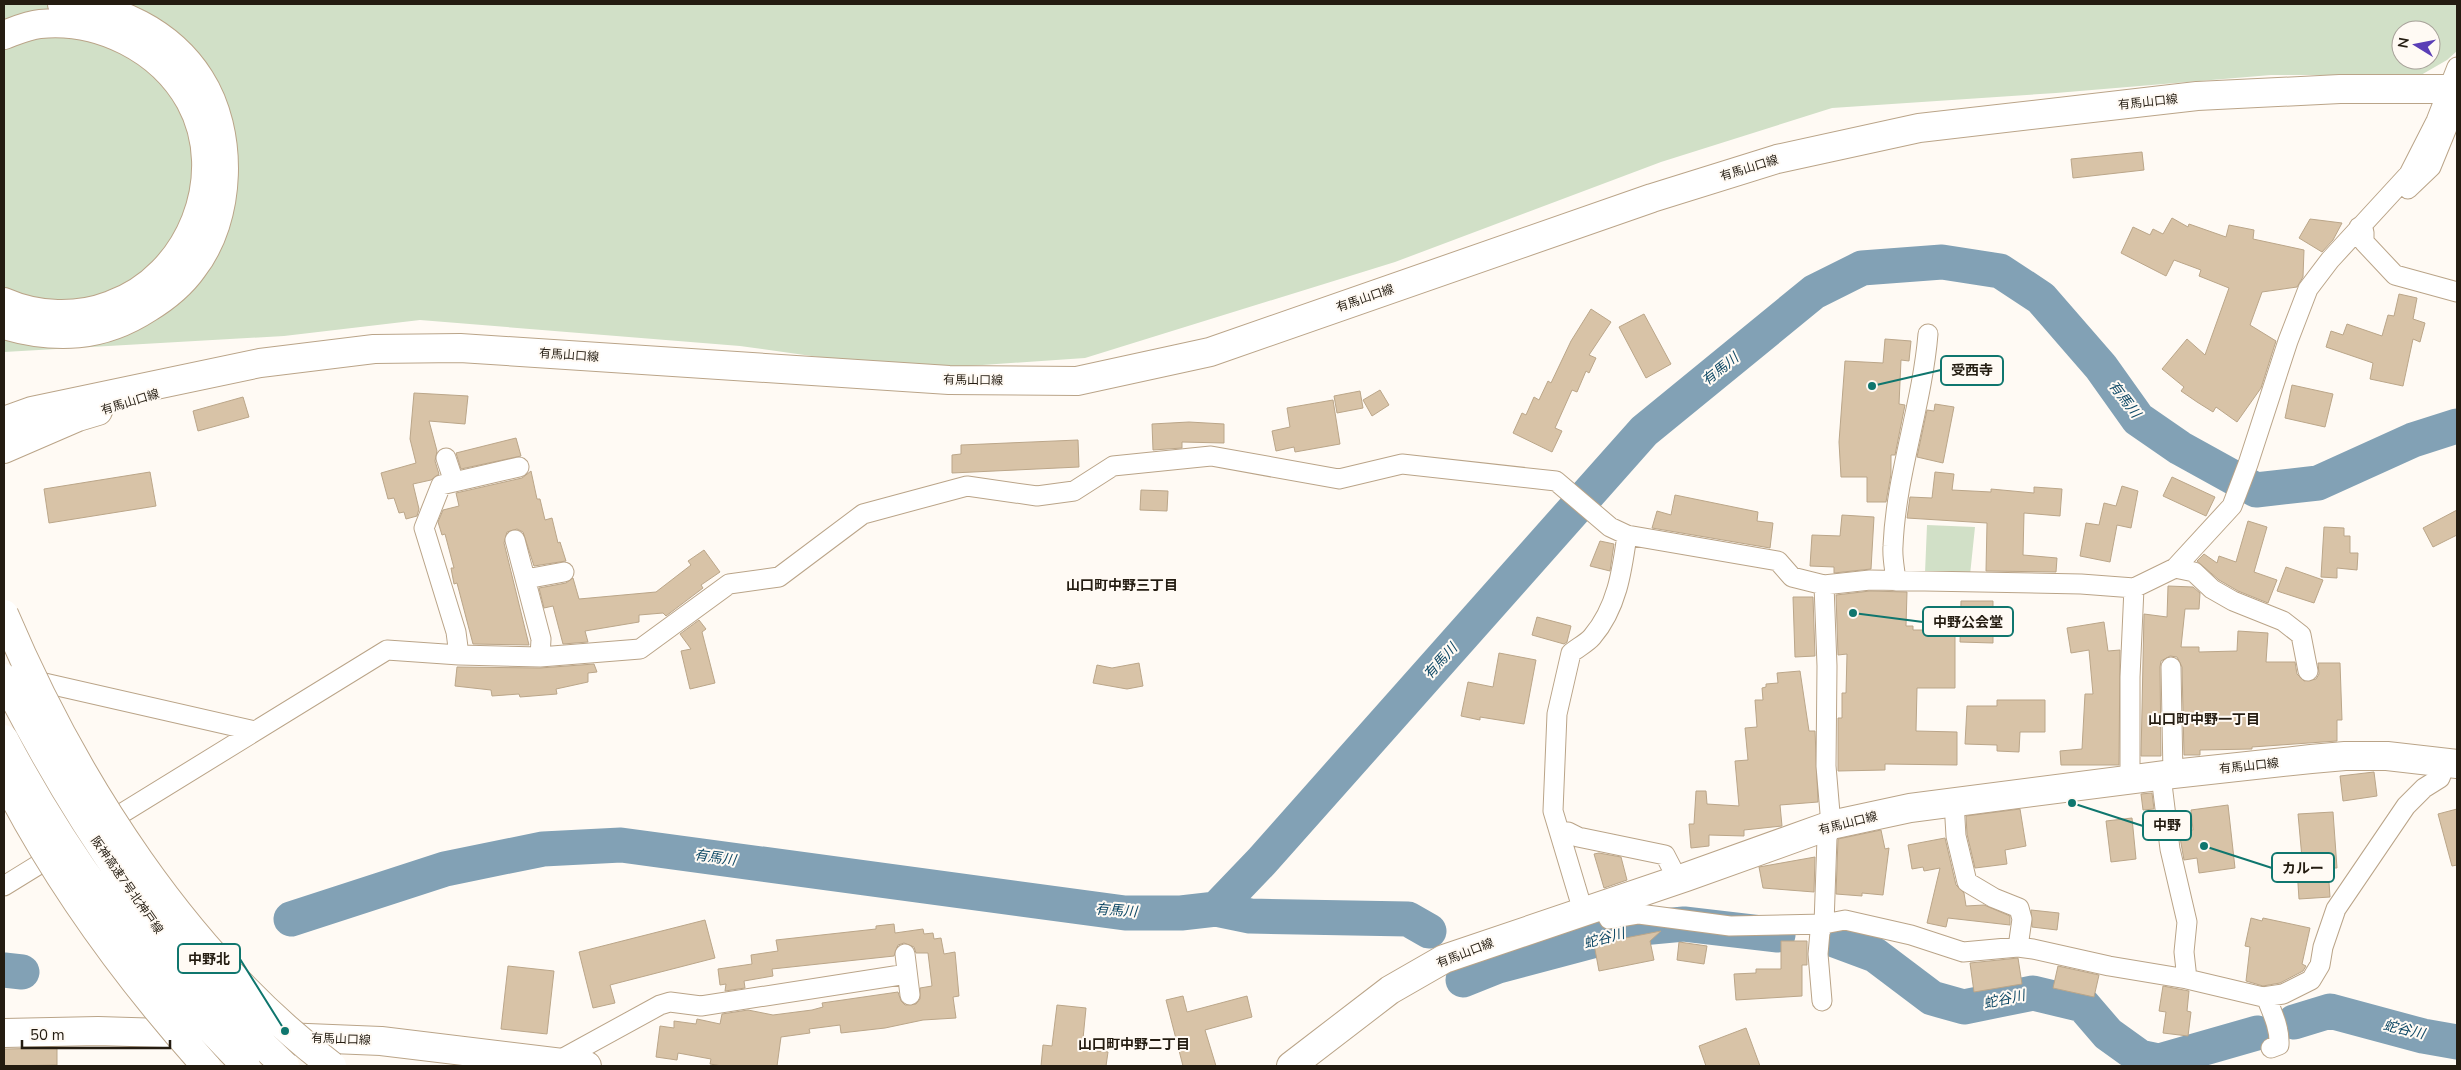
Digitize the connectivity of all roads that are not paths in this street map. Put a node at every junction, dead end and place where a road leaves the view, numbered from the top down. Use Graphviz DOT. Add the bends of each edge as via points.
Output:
graph roads {
  1 [pos="46,4"];
  2 [pos="62,4"];
  3 [pos="4,16"];
  4 [pos="4,35"];
  5 [pos="2455,88"];
  6 [pos="2361,230"];
  7 [pos="2457,292"];
  8 [pos="4,302"];
  9 [pos="4,325"];
  10 [pos="1928,334"];
  11 [pos="260,363"];
  12 [pos="4,420"];
  13 [pos="4,449"];
  14 [pos="446,458"];
  15 [pos="519,467"];
  16 [pos="454,482"];
  17 [pos="1619,531"];
  18 [pos="515,540"];
  19 [pos="2175,568"];
  20 [pos="564,572"];
  21 [pos="526,580"];
  22 [pos="1896,581"];
  23 [pos="1824,585"];
  24 [pos="2134,588"];
  25 [pos="4,614"];
  26 [pos="459,655"];
  27 [pos="540,657"];
  28 [pos="2171,667"];
  29 [pos="2308,671"];
  30 [pos="4,673"];
  31 [pos="4,678"];
  32 [pos="255,731"];
  33 [pos="4,739"];
  34 [pos="2452,763"];
  35 [pos="2167,775"];
  36 [pos="4,778"];
  37 [pos="2130,779"];
  38 [pos="1954,802"];
  39 [pos="1831,825"];
  40 [pos="1560,832"];
  41 [pos="1678,880"];
  42 [pos="4,886"];
  43 [pos="1592,908"];
  44 [pos="1824,924"];
  45 [pos="2018,947"];
  46 [pos="905,954"];
  47 [pos="907,974"];
  48 [pos="2187,979"];
  49 [pos="910,995"];
  50 [pos="2266,997"];
  51 [pos="1822,1002"];
  52 [pos="4,1033"];
  53 [pos="2271,1048"];
  54 [pos="556,1062"];
  55 [pos="206,1066"];
  56 [pos="246,1066"];
  57 [pos="285,1066"];
  58 [pos="332,1066"];
  59 [pos="587,1066"];
  60 [pos="1291,1066"];
  1 -- 3 [label="main road"];
  2 -- 9 [label="main road" via="103,10 150,30 171,46 200,78 223,142 223,195 208,244 194,268 169,295 133,318 78,335 48,335"];
  4 -- 8 [label="main road" via="39,24 76,25 115,34 136,44 166,71 190,101 202,131 206,161 204,193 184,247 166,270 145,288 121,302 95,311 67,314 40,312"];
  5 -- 6 [label="street" via="2410,174"];
  5 -- 11 [label="main road, 有馬山口線" via="2340,89 2197,96 1909,130 1777,159 1652,198 1210,352 1077,382 949,380 460,348 374,349"];
  6 -- 7 [label="street" via="2364,242 2394,275"];
  6 -- 19 [label="street" via="2308,289 2232,506"];
  10 -- 22 [label="street" via="1926,367 1898,493 1892,548"];
  11 -- 12 [label="main road, 有馬山口線" via="50,407"];
  11 -- 13 [label="main road, 有馬山口線" via="78,417"];
  14 -- 16 [label="street"];
  15 -- 16 [label="street"];
  16 -- 26 [label="street" via="441,485 424,528 456,632"];
  17 -- 23 [label="street" via="1778,561 1792,577"];
  17 -- 27 [label="street" via="1556,481 1402,464 1339,479 1211,456 1113,466 1074,491 1037,496 967,486 863,514 778,577 729,584 640,649"];
  17 -- 40 [label="street" via="1622,574 1612,606 1592,638 1571,653 1556,714 1553,811"];
  18 -- 21 [label="street"];
  19 -- 24 [label="street"];
  19 -- 29 [label="street" via="2194,572 2212,589 2233,601 2283,620 2301,635"];
  20 -- 21 [label="street"];
  21 -- 27 [label="street" via="541,639"];
  22 -- 23 [label="street"];
  22 -- 24 [label="street"];
  23 -- 39 [label="street" via="1826,766"];
  24 -- 37 [label="street"];
  25 -- 58 [label="main road, bridge" via="48,711 125,839 210,950 259,1002"];
  26 -- 27 [label="street"];
  26 -- 32 [label="street" via="386,650"];
  28 -- 35 [label="street"];
  30 -- 32 [label="street"];
  31 -- 57 [label="main road, 阪神高速7号北神戸線, bridge" via="37,745 120,876 165,938"];
  32 -- 42 [label="street"];
  33 -- 56 [label="main road, bridge" via="53,826 100,896 154,967"];
  34 -- 35 [label="main road, 有馬山口線" via="2387,756 2345,756"];
  34 -- 50 [label="street" via="2440,778 2406,806 2336,909 2320,965 2311,980 2283,994"];
  35 -- 37 [label="main road, 有馬山口線"];
  35 -- 48 [label="street" via="2170,849 2188,922 2184,952"];
  36 -- 55 [label="main road, bridge" via="54,868 89,921 126,973"];
  37 -- 38 [label="main road, 有馬山口線"];
  38 -- 39 [label="main road, 有馬山口線"];
  38 -- 45 [label="street" via="1956,836 1967,882 2019,908 2022,919"];
  39 -- 41 [label="main road, 有馬山口線"];
  39 -- 44 [label="street" via="1827,838"];
  40 -- 41 [label="street" via="1666,855"];
  40 -- 43 [label="street"];
  41 -- 43 [label="main road, 有馬山口線"];
  43 -- 44 [label="street" via="1609,919 1639,914 1730,926"];
  43 -- 60 [label="main road, 有馬山口線" via="1444,959 1390,990"];
  44 -- 45 [label="street" via="1845,920 1911,934 1963,952"];
  44 -- 51 [label="street" via="1818,954"];
  45 -- 48 [label="street"];
  46 -- 47 [label="street"];
  47 -- 49 [label="street"];
  47 -- 54 [label="street" via="788,983 701,1006 670,1002"];
  48 -- 50 [label="street"];
  50 -- 53 [label="street" via="2279,1037 2279,1044"];
  52 -- 54 [label="main road, 有馬山口線" via="98,1031 381,1041"];
  54 -- 59 [label="main road, 有馬山口線"];
}
